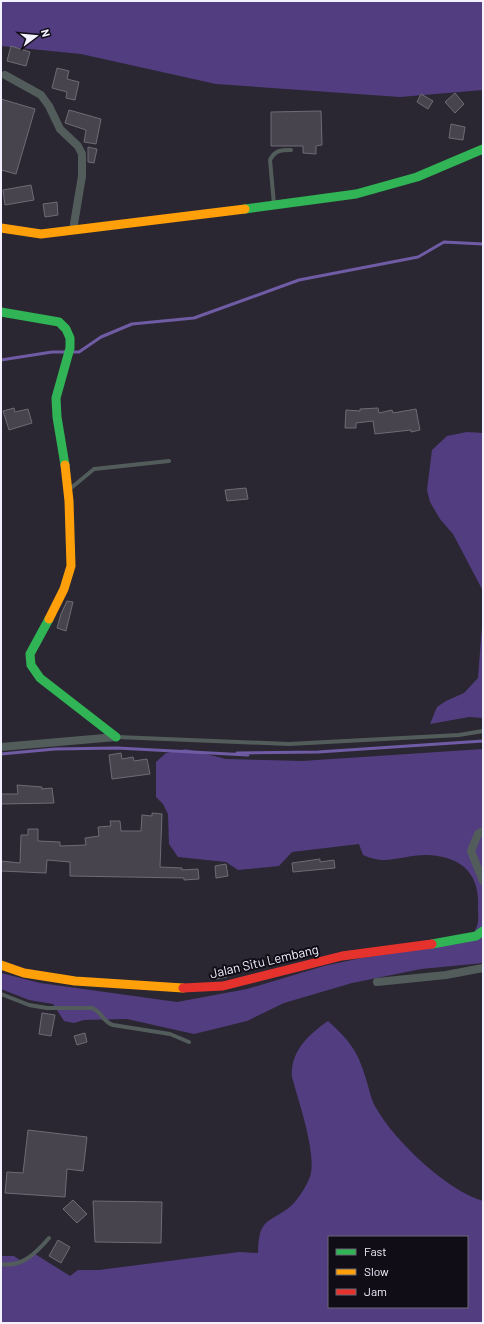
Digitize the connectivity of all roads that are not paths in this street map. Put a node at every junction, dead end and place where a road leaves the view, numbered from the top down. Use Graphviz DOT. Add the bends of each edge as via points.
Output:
graph roads {
  1 [pos="5,75"];
  2 [pos="483,149"];
  3 [pos="291,150"];
  4 [pos="274,205"];
  5 [pos="1,228"];
  6 [pos="73,230"];
  7 [pos="1,312"];
  8 [pos="168,461"];
  9 [pos="68,491"];
  10 [pos="483,731"];
  11 [pos="116,737"];
  12 [pos="1,747"];
  13 [pos="483,831"];
  14 [pos="483,881"];
  15 [pos="483,931"];
  16 [pos="1,965"];
  17 [pos="483,968"];
  18 [pos="378,982"];
  19 [pos="1,994"];
  20 [pos="189,1042"];
  21 [pos="50,1238"];
  22 [pos="1,1264"];
  1 -- 6 [label="street" via="42,95 60,129 78,146 82,154 82,176"];
  2 -- 4 [label="street" via="417,177 356,194"];
  3 -- 4 [label="lane" via="279,151 273,154 270,160"];
  4 -- 6 [label="street"];
  5 -- 6 [label="street" via="41,234"];
  7 -- 9 [label="street" via="59,322 69,333 71,346 56,398"];
  8 -- 9 [label="lane" via="94,468"];
  9 -- 11 [label="street" via="71,566 69,578 30,654 30,661 40,678"];
  10 -- 11 [label="lane" via="458,735 289,744"];
  11 -- 12 [label="street"];
  13 -- 14 [label="street" via="478,834 471,851"];
  15 -- 16 [label="street, Jalan Situ Lembang" via="476,936 442,943 342,956 223,986 180,989 75,981 24,973"];
  17 -- 18 [label="street" via="446,975"];
  19 -- 20 [label="lane" via="47,1008 92,1008 97,1010 106,1023 170,1034"];
  21 -- 22 [label="lane" via="35,1254 21,1262"];
}
